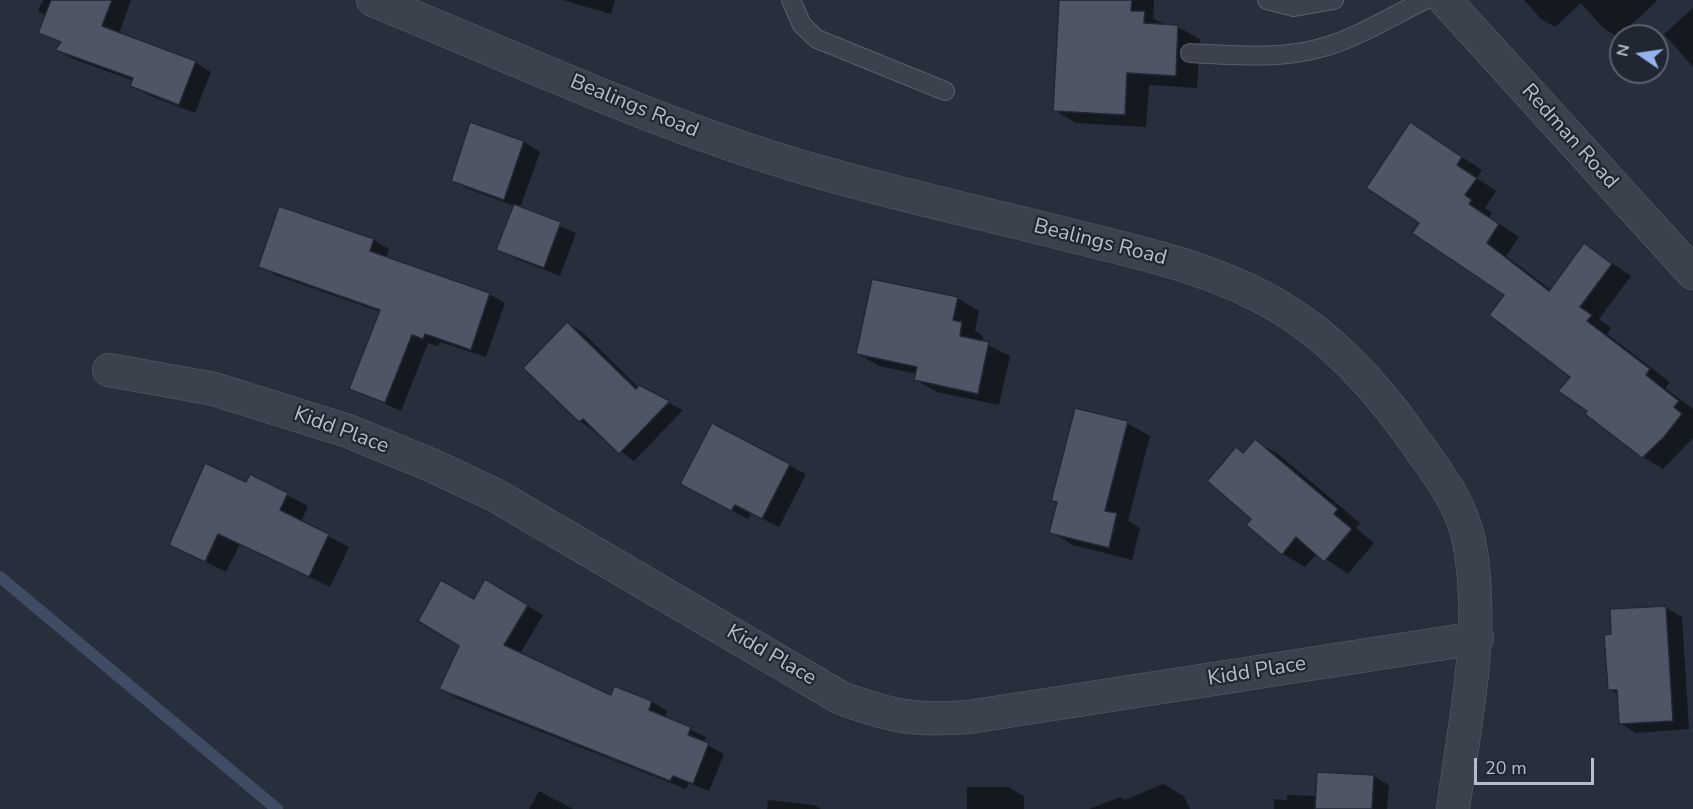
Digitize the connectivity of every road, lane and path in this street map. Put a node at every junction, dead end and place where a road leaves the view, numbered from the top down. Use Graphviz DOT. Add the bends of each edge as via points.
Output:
graph roads {
  1 [pos="373,0"];
  2 [pos="791,0"];
  3 [pos="1267,0"];
  4 [pos="1334,0"];
  5 [pos="1425,0"];
  6 [pos="1445,0"];
  7 [pos="1190,53"];
  8 [pos="945,91"];
  9 [pos="1693,273"];
  10 [pos="109,370"];
  11 [pos="1477,638"];
  12 [pos="1453,809"];
  1 -- 11 [label="street, Bealings Road" via="690,132 832,176 1162,258 1226,279 1279,306 1362,371 1453,496 1468,536"];
  2 -- 8 [label="lane" via="802,26 817,39"];
  3 -- 4 [label="lane" via="1294,7"];
  5 -- 7 [label="lane" via="1324,47 1292,54"];
  6 -- 9 [label="street, Redman Road"];
  10 -- 11 [label="street, Kidd Place" via="235,395 348,432 431,465 495,495 842,698 887,715 929,720 969,717"];
  11 -- 12 [label="street, Bealings Road"];
}
